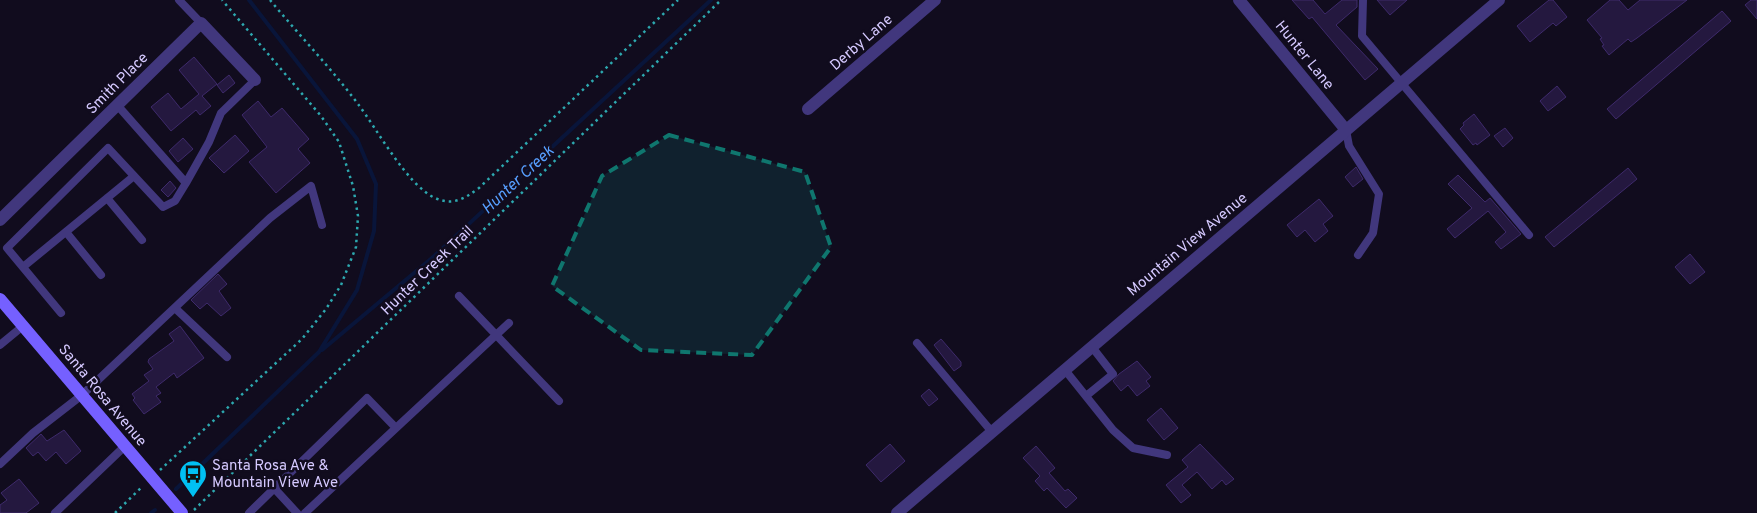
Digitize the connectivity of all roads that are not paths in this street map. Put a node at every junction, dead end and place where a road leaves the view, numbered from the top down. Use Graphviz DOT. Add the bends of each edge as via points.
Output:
graph roads {
  1 [pos="179,0"];
  2 [pos="935,0"];
  3 [pos="1239,0"];
  4 [pos="1363,0"];
  5 [pos="1498,0"];
  6 [pos="201,23"];
  7 [pos="255,80"];
  8 [pos="1400,84"];
  9 [pos="118,106"];
  10 [pos="808,109"];
  11 [pos="1346,130"];
  12 [pos="134,176"];
  13 [pos="186,183"];
  14 [pos="107,198"];
  15 [pos="0,220"];
  16 [pos="322,225"];
  17 [pos="66,232"];
  18 [pos="1529,235"];
  19 [pos="142,240"];
  20 [pos="1358,255"];
  21 [pos="23,267"];
  22 [pos="101,275"];
  23 [pos="459,296"];
  24 [pos="0,299"];
  25 [pos="176,309"];
  26 [pos="61,313"];
  27 [pos="509,323"];
  28 [pos="23,326"];
  29 [pos="496,335"];
  30 [pos="917,343"];
  31 [pos="0,345"];
  32 [pos="1092,347"];
  33 [pos="227,357"];
  34 [pos="1065,370"];
  35 [pos="82,395"];
  36 [pos="1086,396"];
  37 [pos="559,401"];
  38 [pos="396,428"];
  39 [pos="992,432"];
  40 [pos="125,446"];
  41 [pos="1167,455"];
  42 [pos="0,464"];
  43 [pos="274,488"];
  44 [pos="56,513"];
  45 [pos="182,513"];
  46 [pos="249,513"];
  47 [pos="298,513"];
  48 [pos="305,513"];
  49 [pos="897,513"];
  1 -- 6 [label="lane"];
  2 -- 10 [label="street, Derby Lane"];
  3 -- 11 [label="street, Hunter Lane"];
  4 -- 8 [label="lane" via="1362,36"];
  5 -- 8 [label="street, Mountain View Avenue"];
  6 -- 7 [label="street"];
  6 -- 9 [label="street, Smith Place"];
  7 -- 13 [label="lane" via="221,113"];
  8 -- 11 [label="street, Mountain View Avenue"];
  8 -- 18 [label="lane"];
  9 -- 13 [label="lane"];
  9 -- 15 [label="street, Smith Place"];
  11 -- 20 [label="lane" via="1349,146 1379,194 1373,233"];
  11 -- 32 [label="street, Mountain View Avenue"];
  12 -- 13 [label="lane" via="163,207 174,201"];
  12 -- 14 [label="lane"];
  12 -- 21 [label="lane" via="108,148 7,248"];
  14 -- 17 [label="lane"];
  14 -- 19 [label="lane"];
  16 -- 25 [label="lane" via="311,186 270,218"];
  17 -- 21 [label="lane"];
  17 -- 22 [label="lane"];
  21 -- 26 [label="lane"];
  23 -- 29 [label="lane"];
  24 -- 28 [label="main road, Santa Rosa Avenue"];
  25 -- 33 [label="lane"];
  25 -- 35 [label="lane"];
  27 -- 29 [label="lane"];
  28 -- 31 [label="lane"];
  28 -- 35 [label="main road, Santa Rosa Avenue"];
  29 -- 37 [label="lane"];
  29 -- 38 [label="lane"];
  30 -- 39 [label="lane"];
  32 -- 34 [label="street, Mountain View Avenue"];
  32 -- 36 [label="lane" via="1113,374"];
  34 -- 36 [label="lane"];
  34 -- 39 [label="street, Mountain View Avenue"];
  35 -- 40 [label="main road, Santa Rosa Avenue"];
  35 -- 42 [label="lane"];
  36 -- 41 [label="lane" via="1113,430 1133,448"];
  38 -- 43 [label="lane" via="367,398"];
  38 -- 48 [label="lane"];
  39 -- 49 [label="street, Mountain View Avenue"];
  40 -- 44 [label="lane"];
  40 -- 45 [label="main road, Santa Rosa Avenue"];
  43 -- 46 [label="lane"];
  43 -- 47 [label="lane"];
}
